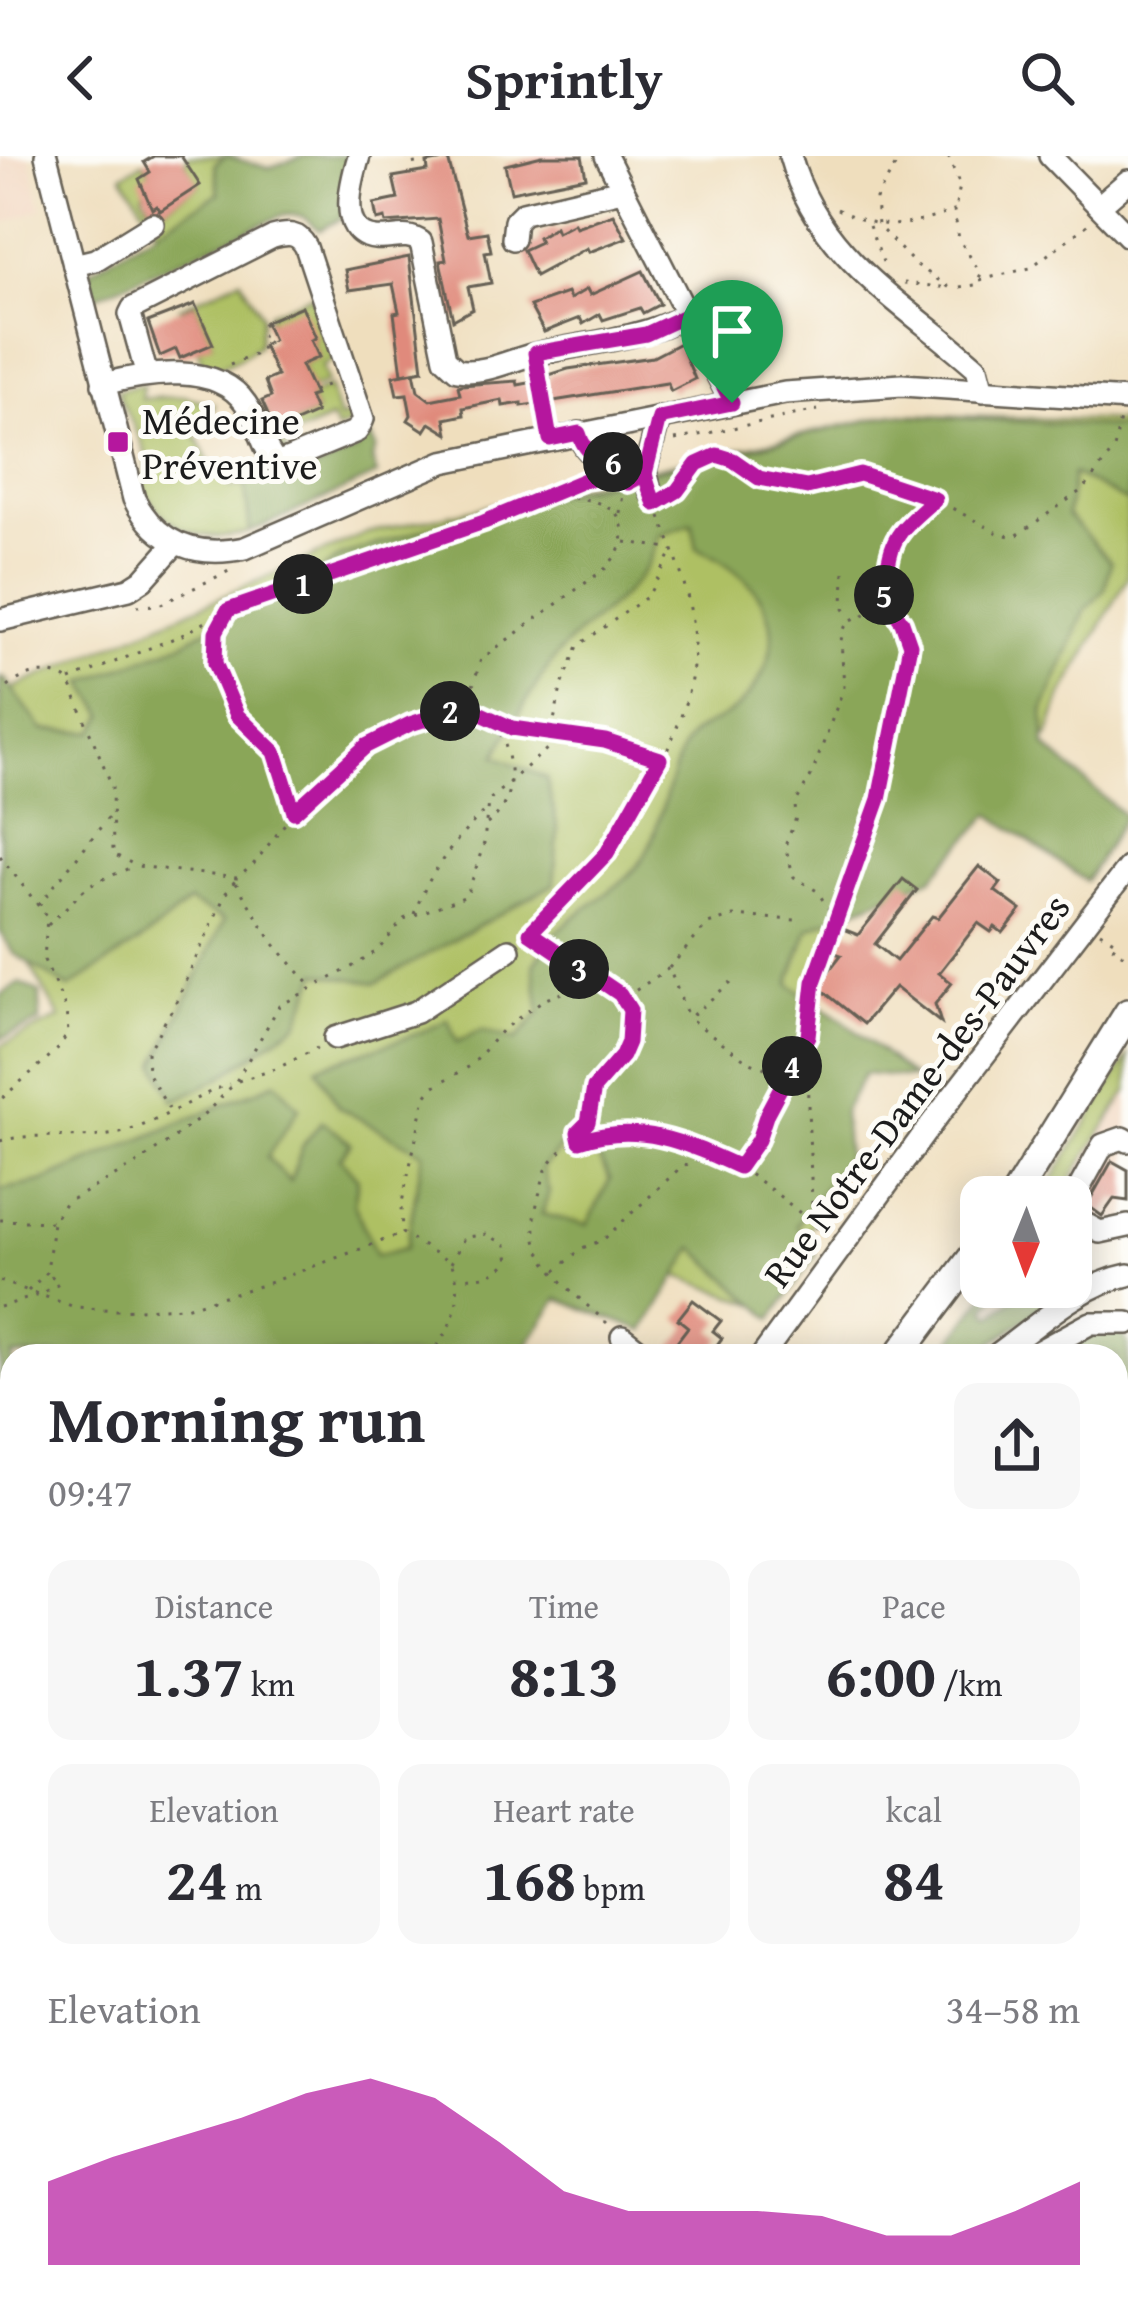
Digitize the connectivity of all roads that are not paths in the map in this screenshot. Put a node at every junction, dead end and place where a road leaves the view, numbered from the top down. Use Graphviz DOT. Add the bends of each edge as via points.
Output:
graph roads {
  1 [pos="46,156"];
  2 [pos="359,156"];
  3 [pos="606,156"];
  4 [pos="790,156"];
  5 [pos="1050,156"];
  6 [pos="1128,181"];
  7 [pos="622,190"];
  8 [pos="1101,208"];
  9 [pos="153,224"];
  10 [pos="1128,236"];
  11 [pos="513,239"];
  12 [pos="74,265"];
  13 [pos="687,315"];
  14 [pos="146,373"];
  15 [pos="103,384"];
  16 [pos="983,391"];
  17 [pos="732,403"];
  18 [pos="1124,406"];
  19 [pos="656,429"];
  20 [pos="579,433"];
  21 [pos="175,544"];
  22 [pos="0,620"];
  23 [pos="1128,868"];
  24 [pos="509,950"];
  25 [pos="1128,1013"];
  26 [pos="335,1038"];
  27 [pos="1128,1141"];
  28 [pos="1027,1176"];
  29 [pos="1128,1226"];
  30 [pos="960,1274"];
  31 [pos="1128,1275"];
  32 [pos="1128,1323"];
  33 [pos="622,1337"];
  34 [pos="631,1344"];
  35 [pos="770,1344"];
  36 [pos="907,1344"];
  37 [pos="1011,1344"];
  38 [pos="1053,1344"];
  1 -- 12 [label="street"];
  2 -- 13 [label="street" via="351,181 354,222 375,238 421,242 448,364 466,372 646,334"];
  3 -- 7 [label="street"];
  4 -- 16 [label="street" via="824,230 977,368"];
  5 -- 8 [label="street"];
  6 -- 8 [label="street"];
  7 -- 11 [label="street" via="523,213"];
  7 -- 13 [label="street"];
  8 -- 10 [label="street"];
  9 -- 12 [label="street"];
  12 -- 15 [label="street"];
  13 -- 17 [label="street"];
  14 -- 14 [label="street" via="202,378 238,393 277,464 357,431 362,410 302,239 289,233 138,303 130,314"];
  14 -- 15 [label="street"];
  15 -- 21 [label="street" via="137,506"];
  16 -- 17 [label="street" via="866,385"];
  16 -- 18 [label="street"];
  17 -- 19 [label="street"];
  19 -- 20 [label="street"];
  19 -- 20 [label="street" via="650,489 586,452"];
  20 -- 21 [label="street" via="422,469 245,548 204,552"];
  21 -- 22 [label="street" via="137,585"];
  23 -- 35 [label="street, Rue Notre-Dame-des-Pauvres"];
  24 -- 26 [label="street" via="416,1012"];
  25 -- 28 [label="main road"];
  27 -- 29 [label="street" via="1103,1145 1071,1203 1074,1217 1100,1232"];
  30 -- 36 [label="main road"];
  31 -- 37 [label="street" via="1073,1299"];
  32 -- 38 [label="street" via="1091,1324"];
  33 -- 34 [label="street"];
}
